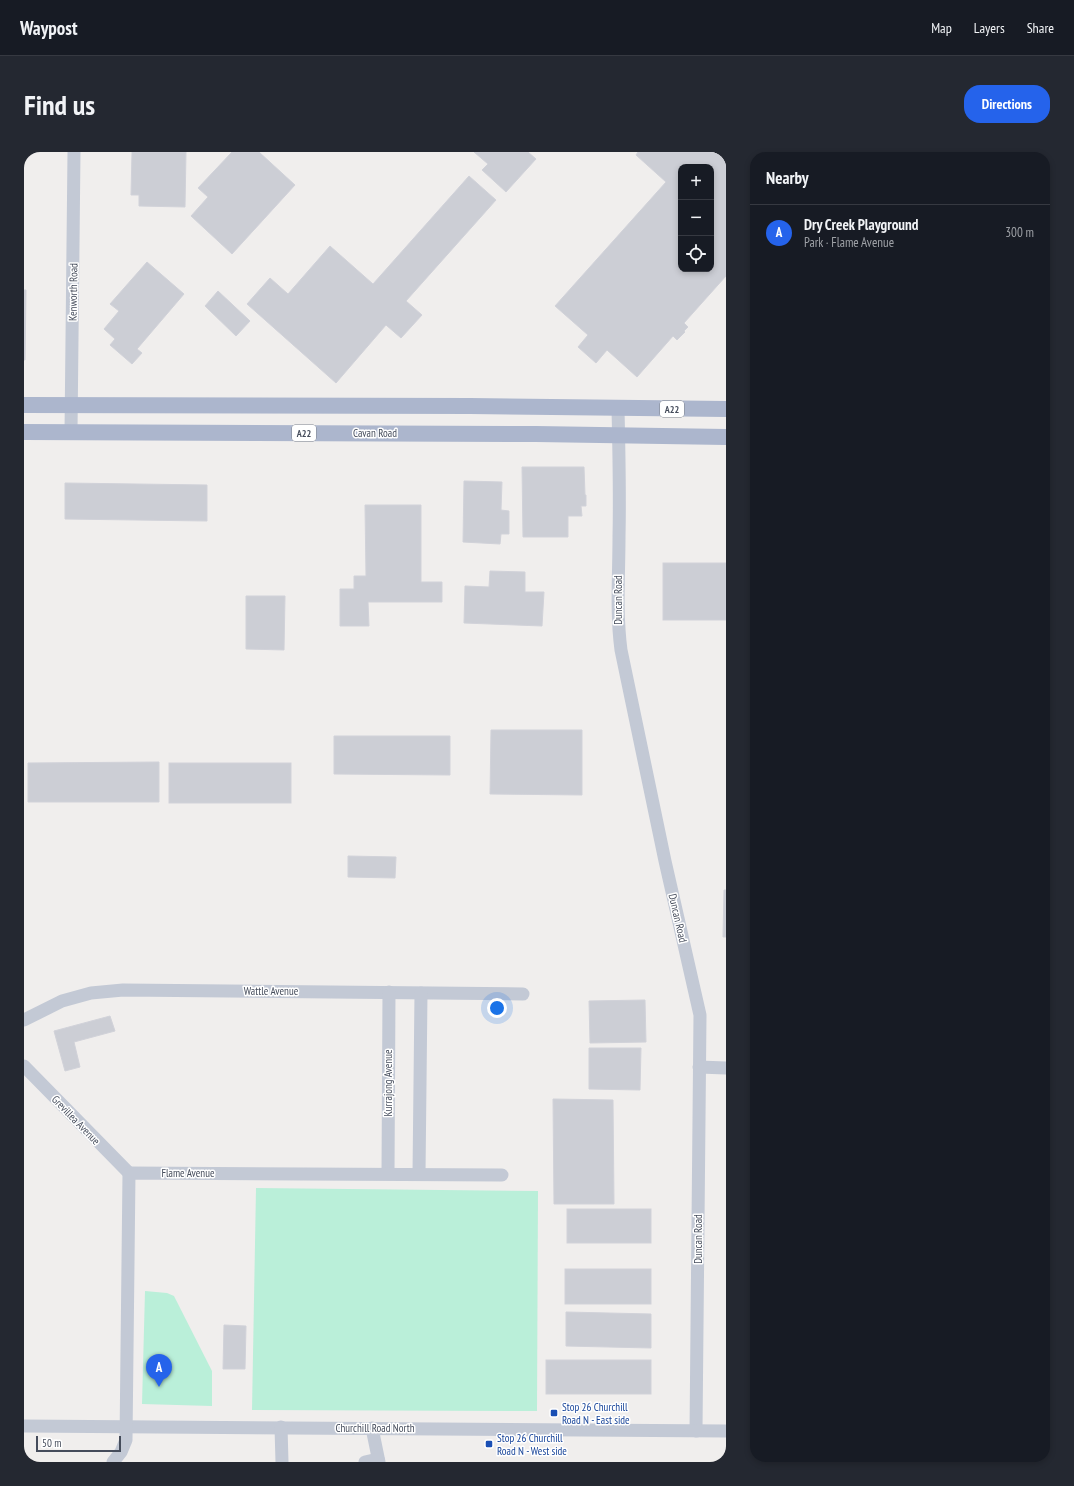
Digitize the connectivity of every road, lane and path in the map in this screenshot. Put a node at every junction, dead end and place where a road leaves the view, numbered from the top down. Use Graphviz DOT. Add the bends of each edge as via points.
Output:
graph roads {
  1 [pos="74,152"];
  2 [pos="24,405"];
  3 [pos="72,405"];
  4 [pos="618,408"];
  5 [pos="726,409"];
  6 [pos="24,432"];
  7 [pos="71,432"];
  8 [pos="619,436"];
  9 [pos="726,437"];
  10 [pos="389,992"];
  11 [pos="421,993"];
  12 [pos="523,994"];
  13 [pos="24,1020"];
  14 [pos="24,1066"];
  15 [pos="699,1067"];
  16 [pos="726,1068"];
  17 [pos="388,1173"];
  18 [pos="129,1174"];
  19 [pos="419,1174"];
  20 [pos="502,1175"];
  21 [pos="24,1426"];
  22 [pos="127,1428"];
  23 [pos="281,1428"];
  24 [pos="372,1428"];
  25 [pos="696,1431"];
  26 [pos="726,1431"];
  27 [pos="374,1461"];
  28 [pos="113,1462"];
  29 [pos="282,1462"];
  1 -- 3 [label="street, Kenworth Road"];
  2 -- 3 [label="main road, A22"];
  3 -- 4 [label="main road, A22"];
  3 -- 7 [label="street, Kenworth Road"];
  4 -- 5 [label="main road, A22"];
  4 -- 8 [label="street, Duncan Road"];
  6 -- 7 [label="main road, Cavan Road / A22"];
  7 -- 8 [label="main road, Cavan Road / A22"];
  8 -- 9 [label="main road, Cavan Road / A22"];
  8 -- 15 [label="street, Duncan Road" via="618,628 665,861 698,1004"];
  10 -- 11 [label="street, Wattle Avenue"];
  10 -- 13 [label="street, Wattle Avenue" via="123,990 91,993 62,1001"];
  10 -- 17 [label="street, Kurrajong Avenue"];
  11 -- 12 [label="street, Wattle Avenue"];
  11 -- 19 [label="street"];
  14 -- 18 [label="street, Grevillea Avenue"];
  15 -- 16 [label="street"];
  15 -- 25 [label="street, Duncan Road"];
  17 -- 18 [label="street, Flame Avenue"];
  17 -- 19 [label="street, Flame Avenue"];
  18 -- 22 [label="street"];
  19 -- 20 [label="street, Flame Avenue"];
  21 -- 22 [label="street, Churchill Road North"];
  22 -- 23 [label="street, Churchill Road North"];
  22 -- 28 [label="street" via="125,1444"];
  23 -- 24 [label="street, Churchill Road North"];
  23 -- 29 [label="street"];
  24 -- 25 [label="street, Churchill Road North"];
  24 -- 27 [label="street"];
  25 -- 26 [label="street, Churchill Road North"];
}
